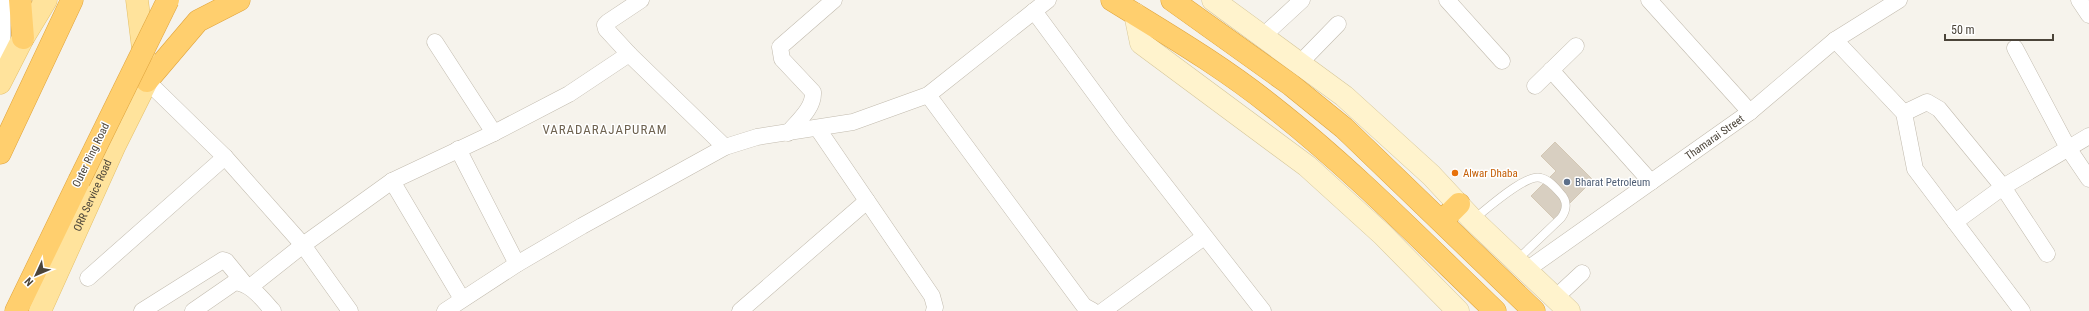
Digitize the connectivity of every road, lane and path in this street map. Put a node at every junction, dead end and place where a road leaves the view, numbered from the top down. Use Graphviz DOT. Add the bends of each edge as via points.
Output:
graph roads {
  1 [pos="3,0"];
  2 [pos="20,0"];
  3 [pos="46,0"];
  4 [pos="72,0"];
  5 [pos="137,0"];
  6 [pos="168,0"];
  7 [pos="239,0"];
  8 [pos="641,0"];
  9 [pos="834,0"];
  10 [pos="1048,0"];
  11 [pos="1112,0"];
  12 [pos="1172,0"];
  13 [pos="1213,0"];
  14 [pos="1302,0"];
  15 [pos="1447,0"];
  16 [pos="1649,0"];
  17 [pos="1900,0"];
  18 [pos="2079,0"];
  19 [pos="1140,7"];
  20 [pos="1034,11"];
  21 [pos="2089,15"];
  22 [pos="1338,24"];
  23 [pos="1263,36"];
  24 [pos="23,38"];
  25 [pos="1835,40"];
  26 [pos="435,42"];
  27 [pos="1576,46"];
  28 [pos="2015,48"];
  29 [pos="630,54"];
  30 [pos="0,58"];
  31 [pos="1502,61"];
  32 [pos="1300,62"];
  33 [pos="1552,70"];
  34 [pos="147,81"];
  35 [pos="0,83"];
  36 [pos="1535,86"];
  37 [pos="928,96"];
  38 [pos="1750,112"];
  39 [pos="1904,113"];
  40 [pos="818,129"];
  41 [pos="494,132"];
  42 [pos="788,133"];
  43 [pos="2089,136"];
  44 [pos="726,147"];
  45 [pos="2068,148"];
  46 [pos="458,149"];
  47 [pos="0,153"];
  48 [pos="225,157"];
  49 [pos="2089,179"];
  50 [pos="392,181"];
  51 [pos="1651,182"];
  52 [pos="2003,187"];
  53 [pos="867,201"];
  54 [pos="1466,212"];
  55 [pos="1442,221"];
  56 [pos="1955,222"];
  57 [pos="1204,237"];
  58 [pos="303,245"];
  59 [pos="2047,254"];
  60 [pos="517,264"];
  61 [pos="1520,266"];
  62 [pos="1582,272"];
  63 [pos="88,278"];
  64 [pos="247,285"];
  65 [pos="462,299"];
  66 [pos="1562,304"];
  67 [pos="1455,310"];
  68 [pos="16,311"];
  69 [pos="40,311"];
  70 [pos="142,311"];
  71 [pos="193,311"];
  72 [pos="273,311"];
  73 [pos="350,311"];
  74 [pos="445,311"];
  75 [pos="740,311"];
  76 [pos="934,311"];
  77 [pos="1093,311"];
  78 [pos="1103,311"];
  79 [pos="1263,311"];
  80 [pos="1495,311"];
  81 [pos="1534,311"];
  82 [pos="2022,311"];
  1 -- 30 [label="street"];
  2 -- 24 [label="highway"];
  3 -- 24 [label="main road"];
  4 -- 47 [label="highway"];
  5 -- 34 [label="main road"];
  6 -- 68 [label="highway, Outer Ring Road, bridge"];
  7 -- 34 [label="highway" via="198,21"];
  8 -- 29 [label="street" via="605,25"];
  9 -- 42 [label="street" via="780,47 782,59 813,92 813,100 809,107"];
  10 -- 20 [label="street"];
  11 -- 19 [label="highway"];
  12 -- 55 [label="highway" via="1291,84 1344,128"];
  13 -- 23 [label="street"];
  14 -- 23 [label="street"];
  15 -- 31 [label="street"];
  16 -- 38 [label="street"];
  17 -- 25 [label="street, Thamarai Street"];
  18 -- 21 [label="street"];
  19 -- 67 [label="street" via="1141,43 1307,166 1382,234"];
  19 -- 80 [label="highway" via="1283,115 1361,182"];
  20 -- 37 [label="street"];
  20 -- 57 [label="street"];
  22 -- 32 [label="street"];
  23 -- 32 [label="street"];
  24 -- 35 [label="main road"];
  25 -- 38 [label="street, Thamarai Street"];
  25 -- 39 [label="street"];
  26 -- 41 [label="street"];
  27 -- 33 [label="street"];
  28 -- 45 [label="street"];
  29 -- 41 [label="street" via="568,94"];
  29 -- 44 [label="street"];
  32 -- 54 [label="street" via="1344,96 1432,174"];
  33 -- 36 [label="street"];
  33 -- 51 [label="street"];
  34 -- 48 [label="street"];
  34 -- 69 [label="main road, ORR Service Road" via="115,144"];
  37 -- 40 [label="street" via="853,122"];
  37 -- 77 [label="street" via="1084,306"];
  38 -- 51 [label="street, Thamarai Street"];
  39 -- 52 [label="street" via="1927,102 1934,104"];
  39 -- 56 [label="street" via="1915,169"];
  40 -- 42 [label="street"];
  40 -- 53 [label="street"];
  41 -- 46 [label="street"];
  42 -- 44 [label="street" via="757,137"];
  43 -- 45 [label="street"];
  44 -- 60 [label="street"];
  45 -- 49 [label="street"];
  45 -- 52 [label="street"];
  46 -- 50 [label="street"];
  46 -- 60 [label="street"];
  48 -- 58 [label="street"];
  48 -- 63 [label="street"];
  50 -- 58 [label="street"];
  50 -- 65 [label="street"];
  51 -- 61 [label="street, Thamarai Street"];
  52 -- 56 [label="street"];
  52 -- 59 [label="street"];
  53 -- 75 [label="street"];
  53 -- 76 [label="street" via="932,296"];
  54 -- 55 [label="highway"];
  54 -- 61 [label="street"];
  54 -- 61 [label="lane" via="1526,181 1540,177 1550,182 1562,195 1566,203 1566,212"];
  55 -- 81 [label="highway"];
  56 -- 82 [label="street"];
  57 -- 78 [label="street"];
  57 -- 79 [label="street"];
  58 -- 64 [label="street"];
  58 -- 73 [label="street"];
  60 -- 65 [label="street"];
  61 -- 66 [label="street"];
  62 -- 66 [label="street"];
  64 -- 70 [label="street" via="223,260"];
  64 -- 71 [label="street" via="235,282"];
  64 -- 72 [label="street"];
  65 -- 74 [label="street"];
}
